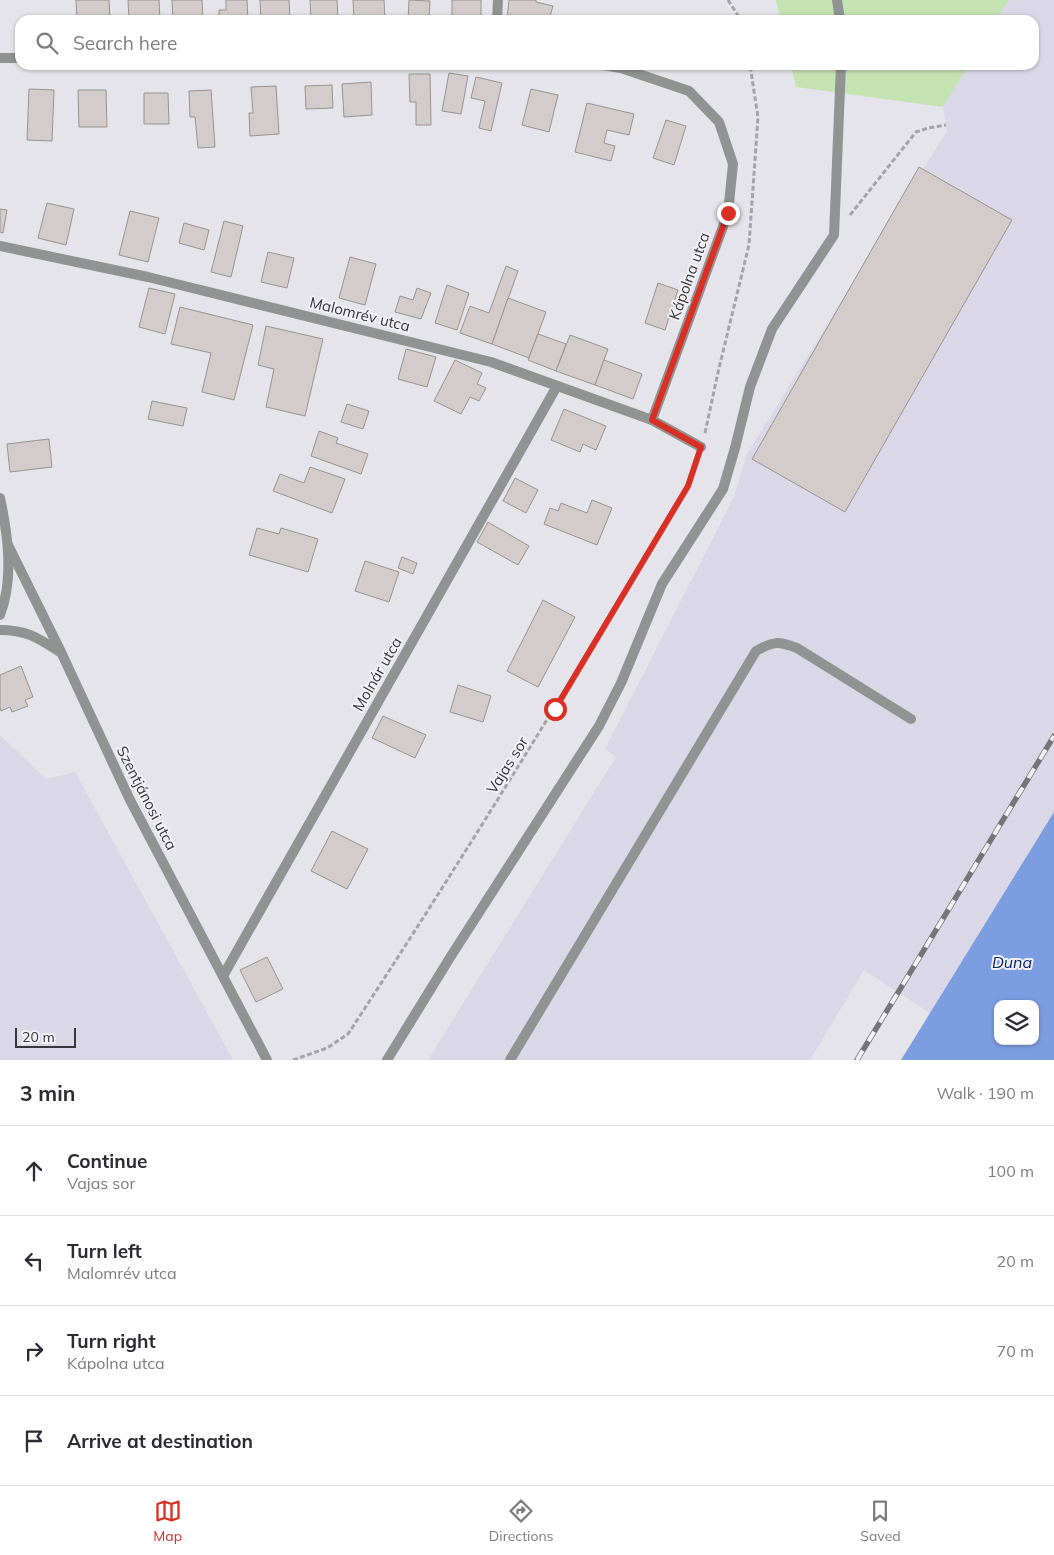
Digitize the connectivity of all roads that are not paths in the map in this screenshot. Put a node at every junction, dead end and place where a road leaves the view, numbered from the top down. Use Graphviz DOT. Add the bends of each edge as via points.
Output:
graph roads {
  1 [pos="498,0"];
  2 [pos="838,0"];
  3 [pos="497,15"];
  4 [pos="840,15"];
  5 [pos="0,58"];
  6 [pos="15,58"];
  7 [pos="627,70"];
  8 [pos="841,70"];
  9 [pos="0,246"];
  10 [pos="557,386"];
  11 [pos="652,420"];
  12 [pos="701,447"];
  13 [pos="0,498"];
  14 [pos="8,545"];
  15 [pos="0,615"];
  16 [pos="0,630"];
  17 [pos="61,652"];
  18 [pos="911,719"];
  19 [pos="223,976"];
  20 [pos="267,1060"];
  21 [pos="387,1060"];
  22 [pos="510,1060"];
  1 -- 3 [label="street"];
  2 -- 4 [label="street"];
  5 -- 6 [label="street"];
  7 -- 11 [label="street, Kápolna utca" via="689,91 719,122 733,164 728,213"];
  8 -- 21 [label="street" via="834,235 772,329 750,387 723,489 662,584 621,683 599,726"];
  9 -- 10 [label="street, Malomrév utca" via="148,277 491,362"];
  10 -- 11 [label="street, Malomrév utca"];
  10 -- 19 [label="street, Molnár utca"];
  11 -- 12 [label="street, Malomrév utca"];
  13 -- 14 [label="street"];
  14 -- 15 [label="street" via="7,578"];
  14 -- 17 [label="street, Szentjánosi utca"];
  16 -- 17 [label="street" via="32,635"];
  17 -- 19 [label="street, Szentjánosi utca" via="130,800"];
  18 -- 22 [label="street" via="797,648 780,642 756,651"];
  19 -- 20 [label="street, Szentjánosi utca"];
}
